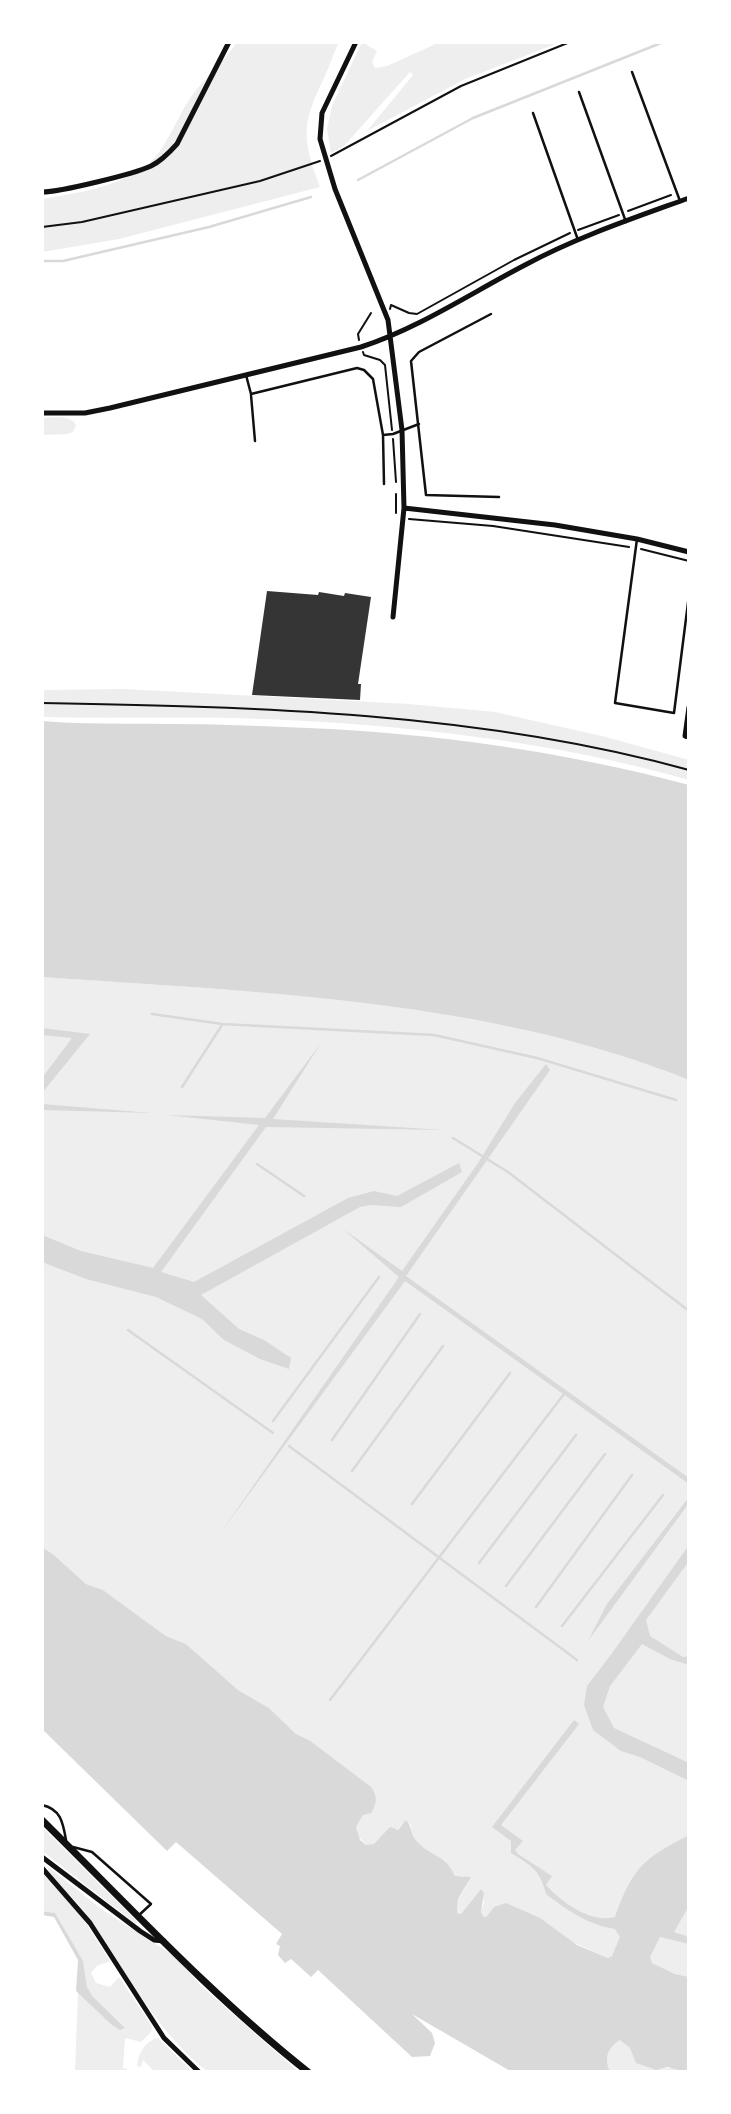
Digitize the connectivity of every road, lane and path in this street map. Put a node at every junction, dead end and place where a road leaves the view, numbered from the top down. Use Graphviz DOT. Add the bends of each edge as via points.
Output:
graph roads {
  1 [pos="229,42"];
  2 [pos="356,42"];
  3 [pos="570,42"];
  4 [pos="632,72"];
  5 [pos="579,92"];
  6 [pos="533,113"];
  7 [pos="325,159"];
  8 [pos="314,163"];
  9 [pos="42,191"];
  10 [pos="689,198"];
  11 [pos="680,201"];
  12 [pos="626,222"];
  13 [pos="42,227"];
  14 [pos="578,240"];
  15 [pos="371,313"];
  16 [pos="491,314"];
  17 [pos="390,338"];
  18 [pos="361,347"];
  19 [pos="246,375"];
  20 [pos="251,394"];
  21 [pos="42,413"];
  22 [pos="419,425"];
  23 [pos="402,429"];
  24 [pos="393,434"];
  25 [pos="383,435"];
  26 [pos="255,440"];
  27 [pos="384,484"];
  28 [pos="499,497"];
  29 [pos="404,508"];
  30 [pos="403,518"];
  31 [pos="637,539"];
  32 [pos="637,548"];
  33 [pos="689,552"];
  34 [pos="689,561"];
  35 [pos="689,595"];
  36 [pos="393,617"];
  37 [pos="42,703"];
  38 [pos="689,707"];
  39 [pos="689,737"];
  40 [pos="689,770"];
  41 [pos="42,1805"];
  42 [pos="42,1820"];
  43 [pos="67,1845"];
  44 [pos="42,1857"];
  45 [pos="42,1868"];
  46 [pos="138,1916"];
  47 [pos="164,1941"];
  48 [pos="199,2072"];
  49 [pos="308,2072"];
  1 -- 9 [label="street" via="177,144 166,156 151,166"];
  2 -- 7 [label="street" via="322,113 320,139"];
  3 -- 7 [label="path" via="461,86"];
  4 -- 11 [label="lane"];
  5 -- 12 [label="lane"];
  6 -- 14 [label="lane"];
  7 -- 17 [label="street" via="388,320"];
  8 -- 13 [label="path" via="260,181"];
  10 -- 11 [label="street"];
  11 -- 12 [label="street"];
  12 -- 14 [label="street"];
  14 -- 17 [label="street"];
  15 -- 18 [label="path" via="358,334"];
  16 -- 22 [label="lane" via="419,352 411,361"];
  17 -- 18 [label="street"];
  17 -- 23 [label="street"];
  18 -- 19 [label="street"];
  18 -- 24 [label="path" via="364,355 385,365"];
  19 -- 20 [label="lane"];
  19 -- 21 [label="street" via="85,413"];
  20 -- 25 [label="lane" via="364,370 373,379"];
  20 -- 26 [label="lane"];
  22 -- 23 [label="lane"];
  22 -- 28 [label="lane" via="426,495"];
  23 -- 24 [label="lane"];
  23 -- 29 [label="street"];
  24 -- 25 [label="lane"];
  24 -- 30 [label="path" via="397,517"];
  25 -- 27 [label="lane"];
  29 -- 30 [label="street"];
  29 -- 31 [label="street" via="555,524"];
  30 -- 32 [label="path" via="493,526"];
  30 -- 36 [label="street"];
  31 -- 32 [label="lane"];
  31 -- 33 [label="street"];
  32 -- 34 [label="path"];
  32 -- 35 [label="lane" via="615,703 674,713"];
  37 -- 40 [label="path" via="295,710 469,726"];
  38 -- 39 [label="street" via="685,736"];
  41 -- 43 [label="lane" via="59,1814"];
  42 -- 43 [label="main road"];
  43 -- 46 [label="main road"];
  43 -- 46 [label="lane" via="92,1852 151,1904"];
  44 -- 47 [label="street" via="140,1931"];
  45 -- 48 [label="street" via="90,1923 164,2038"];
  46 -- 47 [label="main road"];
  47 -- 49 [label="main road" via="233,2009"];
}
